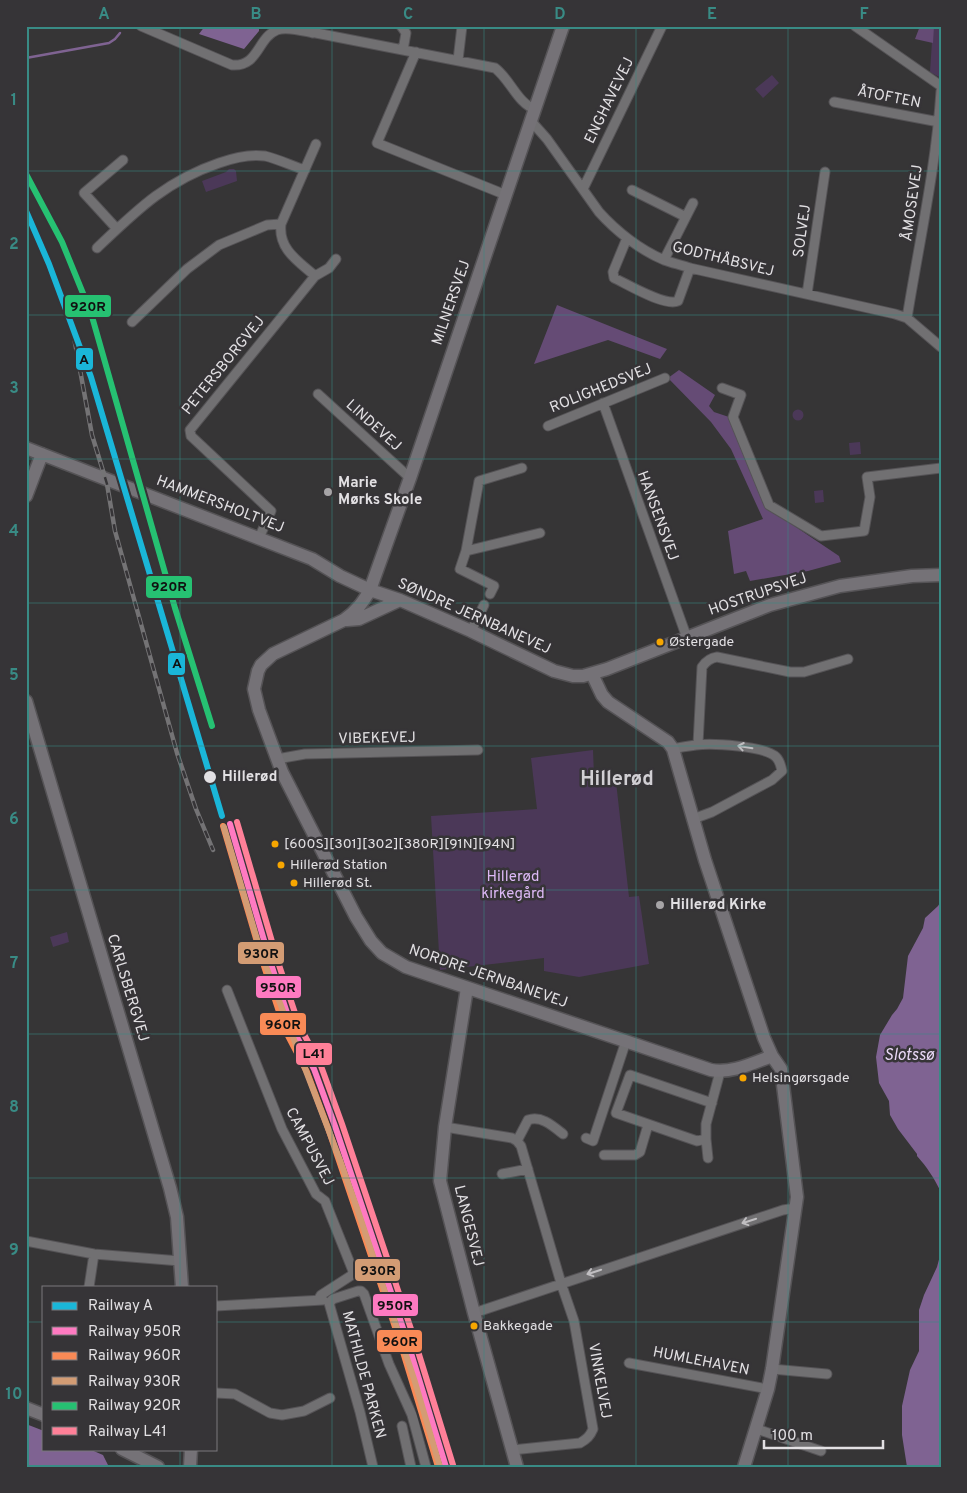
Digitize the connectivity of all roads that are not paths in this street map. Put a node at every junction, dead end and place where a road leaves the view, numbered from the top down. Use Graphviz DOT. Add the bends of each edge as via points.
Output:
graph roads {
  1 [pos="141,26"];
  2 [pos="402,26"];
  3 [pos="462,26"];
  4 [pos="563,26"];
  5 [pos="662,26"];
  6 [pos="854,26"];
  7 [pos="403,50"];
  8 [pos="416,52"];
  9 [pos="458,60"];
  10 [pos="941,86"];
  11 [pos="941,92"];
  12 [pos="834,102"];
  13 [pos="533,115"];
  14 [pos="939,122"];
  15 [pos="939,132"];
  16 [pos="316,144"];
  17 [pos="123,160"];
  18 [pos="305,170"];
  19 [pos="825,172"];
  20 [pos="583,189"];
  21 [pos="632,190"];
  22 [pos="506,195"];
  23 [pos="693,203"];
  24 [pos="686,217"];
  25 [pos="281,224"];
  26 [pos="117,229"];
  27 [pos="627,238"];
  28 [pos="97,248"];
  29 [pos="336,259"];
  30 [pos="664,260"];
  31 [pos="690,268"];
  32 [pos="315,276"];
  33 [pos="807,294"];
  34 [pos="907,318"];
  35 [pos="132,322"];
  36 [pos="941,347"];
  37 [pos="665,378"];
  38 [pos="722,388"];
  39 [pos="318,394"];
  40 [pos="602,403"];
  41 [pos="548,426"];
  42 [pos="34,451"];
  43 [pos="522,468"];
  44 [pos="941,468"];
  45 [pos="26,473"];
  46 [pos="410,478"];
  47 [pos="26,496"];
  48 [pos="540,533"];
  49 [pos="259,538"];
  50 [pos="466,551"];
  51 [pos="941,575"];
  52 [pos="370,590"];
  53 [pos="490,594"];
  54 [pos="400,600"];
  55 [pos="484,605"];
  56 [pos="344,620"];
  57 [pos="471,631"];
  58 [pos="687,638"];
  59 [pos="848,659"];
  60 [pos="592,674"];
  61 [pos="26,702"];
  62 [pos="698,744"];
  63 [pos="673,749"];
  64 [pos="478,750"];
  65 [pos="277,759"];
  66 [pos="693,819"];
  67 [pos="467,988"];
  68 [pos="226,990"];
  69 [pos="626,1041"];
  70 [pos="772,1056"];
  71 [pos="720,1072"];
  72 [pos="712,1103"];
  73 [pos="648,1125"];
  74 [pos="445,1127"];
  75 [pos="563,1134"];
  76 [pos="586,1138"];
  77 [pos="706,1139"];
  78 [pos="517,1141"];
  79 [pos="604,1155"];
  80 [pos="708,1158"];
  81 [pos="528,1169"];
  82 [pos="502,1174"];
  83 [pos="796,1208"];
  84 [pos="26,1241"];
  85 [pos="94,1254"];
  86 [pos="180,1261"];
  87 [pos="561,1283"];
  88 [pos="89,1286"];
  89 [pos="182,1286"];
  90 [pos="318,1300"];
  91 [pos="330,1301"];
  92 [pos="218,1306"];
  93 [pos="474,1313"];
  94 [pos="629,1363"];
  95 [pos="772,1370"];
  96 [pos="827,1374"];
  97 [pos="768,1389"];
  98 [pos="218,1392"];
  99 [pos="330,1398"];
  100 [pos="26,1408"];
  101 [pos="42,1414"];
  102 [pos="402,1426"];
  103 [pos="757,1429"];
  104 [pos="124,1450"];
  105 [pos="191,1450"];
  106 [pos="512,1450"];
  107 [pos="821,1451"];
  108 [pos="158,1467"];
  109 [pos="190,1467"];
  110 [pos="373,1467"];
  111 [pos="411,1467"];
  112 [pos="426,1467"];
  113 [pos="517,1467"];
  114 [pos="744,1467"];
  1 -- 7 [label="street, GODTHÅBSVEJ" via="232,65 248,62 268,36 283,29"];
  2 -- 7 [label="street" via="406,33"];
  3 -- 9 [label="street"];
  4 -- 13 [label="street, MILNERSVEJ"];
  5 -- 20 [label="street, ENGHAVEVEJ"];
  6 -- 10 [label="street"];
  7 -- 8 [label="street, GODTHÅBSVEJ"];
  8 -- 9 [label="street, GODTHÅBSVEJ"];
  8 -- 22 [label="street" via="377,143"];
  9 -- 13 [label="street, GODTHÅBSVEJ" via="495,68"];
  11 -- 14 [label="street, ÅMOSEVEJ"];
  12 -- 14 [label="street, ÅTOFTEN"];
  13 -- 20 [label="street, GODTHÅBSVEJ"];
  13 -- 22 [label="street, MILNERSVEJ"];
  14 -- 15 [label="street, ÅMOSEVEJ"];
  15 -- 34 [label="street, ÅMOSEVEJ"];
  16 -- 18 [label="street"];
  17 -- 26 [label="street" via="84,194"];
  18 -- 25 [label="street"];
  18 -- 26 [label="street" via="264,156 230,159 184,177 159,192"];
  19 -- 33 [label="street, SOLVEJ"];
  20 -- 27 [label="street, GODTHÅBSVEJ" via="608,223"];
  21 -- 24 [label="street"];
  22 -- 46 [label="street, MILNERSVEJ"];
  23 -- 24 [label="street"];
  24 -- 30 [label="street"];
  25 -- 32 [label="street" via="280,233 286,248"];
  25 -- 35 [label="street" via="267,225 219,245 187,269"];
  26 -- 28 [label="street"];
  27 -- 30 [label="street, GODTHÅBSVEJ"];
  27 -- 31 [label="street" via="614,276 660,299 678,300"];
  29 -- 32 [label="street, PETERSBORGVEJ" via="329,268"];
  30 -- 31 [label="street, GODTHÅBSVEJ"];
  31 -- 33 [label="street, GODTHÅBSVEJ"];
  32 -- 49 [label="street, PETERSBORGVEJ" via="190,430 191,436 271,512"];
  33 -- 34 [label="street, GODTHÅBSVEJ"];
  34 -- 36 [label="street"];
  37 -- 40 [label="street, ROLIGHEDSVEJ"];
  38 -- 44 [label="street" via="741,395 733,417 769,505 821,536 864,531 870,497 867,477"];
  39 -- 46 [label="street, LINDEVEJ"];
  40 -- 41 [label="street, ROLIGHEDSVEJ"];
  40 -- 58 [label="street, HANSENSVEJ"];
  42 -- 45 [label="street"];
  42 -- 47 [label="street"];
  42 -- 49 [label="street, HAMMERSHOLTVEJ"];
  43 -- 50 [label="street" via="479,482"];
  46 -- 52 [label="street, MILNERSVEJ"];
  48 -- 50 [label="street"];
  49 -- 52 [label="street, HAMMERSHOLTVEJ" via="312,558"];
  50 -- 53 [label="street" via="460,569 494,586"];
  51 -- 58 [label="street, HOSTRUPSVEJ" via="840,586 770,605"];
  52 -- 54 [label="street, SØNDRE JERNBANEVEJ"];
  52 -- 56 [label="street" via="355,612"];
  54 -- 56 [label="street" via="359,619"];
  54 -- 57 [label="street, SØNDRE JERNBANEVEJ"];
  55 -- 57 [label="street"];
  56 -- 65 [label="street" via="273,654 261,665 255,677 259,710"];
  57 -- 60 [label="street, SØNDRE JERNBANEVEJ" via="554,671 573,676"];
  58 -- 60 [label="street, HOSTRUPSVEJ"];
  59 -- 62 [label="street" via="804,672 790,672 711,658 702,667"];
  60 -- 63 [label="street" via="608,702 668,742"];
  61 -- 86 [label="street, CARLSBERGVEJ" via="170,1188 177,1217"];
  62 -- 63 [label="street"];
  66 -- 62 [label="street, one-way" via="772,780 782,771 776,757 768,751"];
  63 -- 66 [label="street"];
  64 -- 65 [label="street, VIBEKEVEJ" via="305,754"];
  65 -- 67 [label="street, NORDRE JERNBANEVEJ" via="287,785 371,941 382,954 406,967"];
  66 -- 70 [label="street"];
  67 -- 69 [label="street, NORDRE JERNBANEVEJ"];
  67 -- 74 [label="street, LANGESVEJ"];
  68 -- 90 [label="street, CAMPUSVEJ" via="282,1129 316,1194 324,1201 353,1271"];
  69 -- 71 [label="street, NORDRE JERNBANEVEJ"];
  69 -- 76 [label="street" via="593,1141"];
  70 -- 71 [label="street"];
  70 -- 83 [label="street" via="781,1069 797,1184"];
  71 -- 72 [label="street"];
  72 -- 73 [label="street" via="630,1075 616,1113"];
  72 -- 77 [label="street"];
  73 -- 77 [label="street" via="697,1141"];
  73 -- 79 [label="street" via="640,1152 635,1155"];
  74 -- 78 [label="street"];
  74 -- 93 [label="street, LANGESVEJ" via="440,1182"];
  75 -- 78 [label="street" via="547,1122 531,1118"];
  77 -- 80 [label="street"];
  78 -- 81 [label="street" via="522,1146"];
  81 -- 82 [label="street"];
  81 -- 87 [label="street"];
  83 -- 87 [label="street, one-way"];
  83 -- 95 [label="street"];
  84 -- 85 [label="street"];
  85 -- 86 [label="street"];
  85 -- 88 [label="street"];
  86 -- 89 [label="street, CARLSBERGVEJ"];
  87 -- 93 [label="street"];
  87 -- 106 [label="street, VINKELVEJ" via="574,1321 593,1429 580,1443"];
  90 -- 91 [label="street"];
  90 -- 92 [label="street"];
  91 -- 110 [label="street, MATHILDE PARKEN"];
  91 -- 112 [label="street, MATHILDE PARKEN" via="362,1292 414,1422"];
  93 -- 106 [label="street, LANGESVEJ"];
  94 -- 97 [label="street, HUMLEHAVEN"];
  95 -- 96 [label="street"];
  95 -- 97 [label="street"];
  97 -- 103 [label="street"];
  98 -- 99 [label="street" via="236,1394 282,1415 304,1411"];
  100 -- 101 [label="street"];
  102 -- 111 [label="street, MATHILDE PARKEN"];
  103 -- 107 [label="street"];
  103 -- 114 [label="street"];
  104 -- 108 [label="street"];
  105 -- 109 [label="street"];
  106 -- 113 [label="street, LANGESVEJ"];
}
